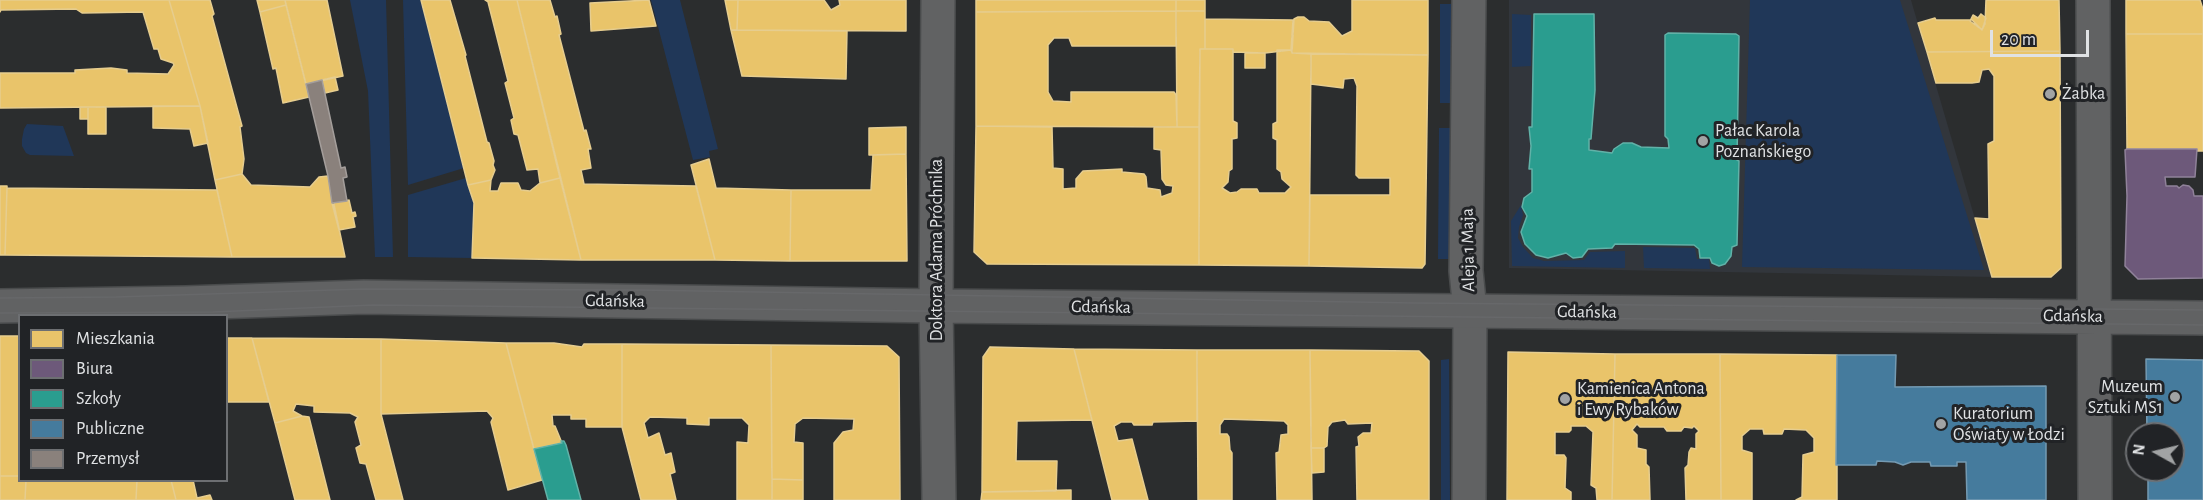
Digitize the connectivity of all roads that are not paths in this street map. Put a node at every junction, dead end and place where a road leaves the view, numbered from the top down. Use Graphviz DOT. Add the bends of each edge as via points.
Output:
graph roads {
  1 [pos="938,0"];
  2 [pos="1469,0"];
  3 [pos="2093,0"];
  4 [pos="0,306"];
  5 [pos="936,306"];
  6 [pos="1470,310"];
  7 [pos="2094,317"];
  8 [pos="2203,318"];
  9 [pos="939,500"];
  10 [pos="1469,500"];
  11 [pos="2095,500"];
  1 -- 5 [label="street, Doktora Adama Próchnika"];
  2 -- 6 [label="street, Aleja 1 Maja" via="1466,271"];
  3 -- 7 [label="street"];
  4 -- 5 [label="street, Gdańska" via="364,297"];
  5 -- 6 [label="street, Gdańska"];
  5 -- 9 [label="street, Doktora Adama Próchnika"];
  6 -- 7 [label="street, Gdańska"];
  6 -- 10 [label="street, Aleja 1 Maja"];
  7 -- 8 [label="street, Gdańska"];
  7 -- 11 [label="street"];
}
